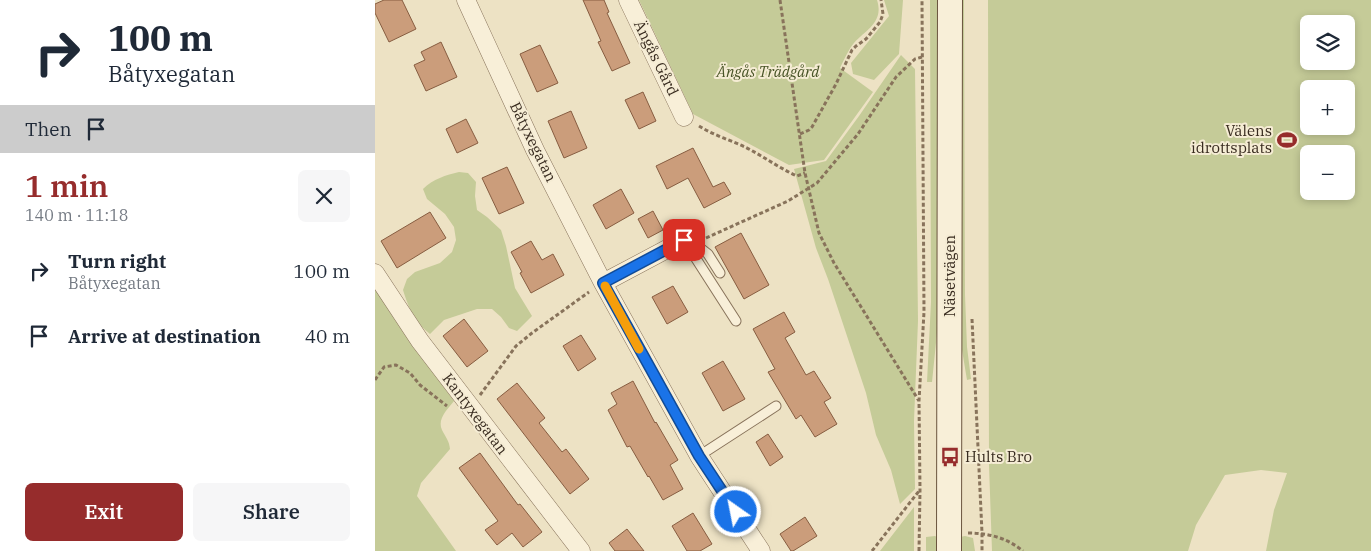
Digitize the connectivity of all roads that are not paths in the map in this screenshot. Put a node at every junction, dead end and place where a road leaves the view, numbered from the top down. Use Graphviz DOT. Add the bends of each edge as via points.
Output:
graph roads {
  1 [pos="466,0"];
  2 [pos="628,0"];
  3 [pos="950,0"];
  4 [pos="684,117"];
  5 [pos="689,243"];
  6 [pos="375,273"];
  7 [pos="720,273"];
  8 [pos="603,283"];
  9 [pos="736,321"];
  10 [pos="776,406"];
  11 [pos="699,456"];
  12 [pos="581,551"];
  13 [pos="761,551"];
  14 [pos="949,551"];
  1 -- 8 [label="street, Båtyxegatan" via="535,150"];
  2 -- 4 [label="street, Ängås Gård"];
  3 -- 14 [label="street, Näsetvägen"];
  5 -- 7 [label="lane" via="708,254"];
  5 -- 8 [label="street"];
  5 -- 9 [label="lane"];
  6 -- 12 [label="street, Kantyxegatan" via="420,341"];
  8 -- 11 [label="street, Båtyxegatan"];
  10 -- 11 [label="lane"];
  11 -- 13 [label="street, Båtyxegatan"];
}
